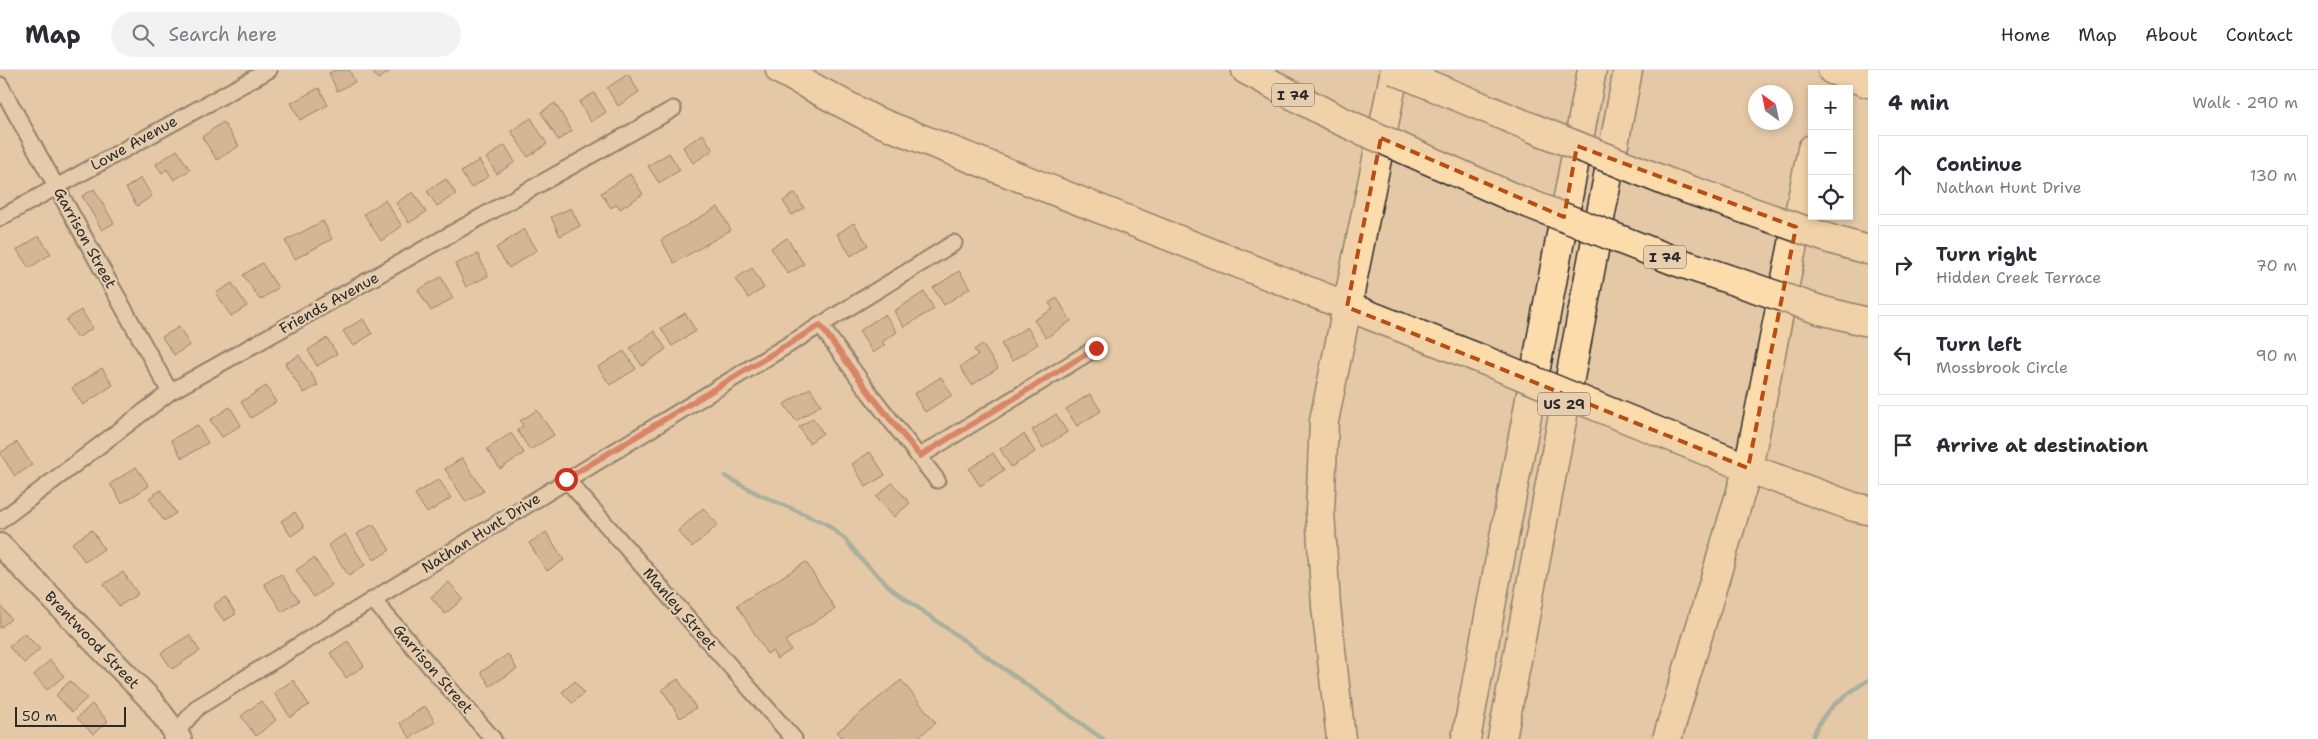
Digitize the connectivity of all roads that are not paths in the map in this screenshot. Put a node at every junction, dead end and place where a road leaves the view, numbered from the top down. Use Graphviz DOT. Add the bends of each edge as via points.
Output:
graph roads {
  1 [pos="780,70"];
  2 [pos="1246,70"];
  3 [pos="1395,70"];
  4 [pos="1592,70"];
  5 [pos="1628,70"];
  6 [pos="1828,70"];
  7 [pos="1832,70"];
  8 [pos="263,71"];
  9 [pos="1868,83"];
  10 [pos="0,85"];
  11 [pos="1825,85"];
  12 [pos="673,109"];
  13 [pos="1808,169"];
  14 [pos="57,186"];
  15 [pos="0,218"];
  16 [pos="954,243"];
  17 [pos="1868,250"];
  18 [pos="1347,307"];
  19 [pos="1868,322"];
  20 [pos="820,325"];
  21 [pos="1096,348"];
  22 [pos="170,392"];
  23 [pos="920,456"];
  24 [pos="1748,468"];
  25 [pos="566,479"];
  26 [pos="937,480"];
  27 [pos="1868,510"];
  28 [pos="0,521"];
  29 [pos="0,544"];
  30 [pos="373,600"];
  31 [pos="1326,606"];
  32 [pos="175,737"];
  33 [pos="493,739"];
  34 [pos="794,739"];
  35 [pos="1322,739"];
  36 [pos="1342,739"];
  37 [pos="1466,739"];
  38 [pos="1502,739"];
  39 [pos="1667,739"];
  1 -- 18 [label="highway" via="874,120"];
  2 -- 19 [label="highway, I 74, bridge" via="1339,120 1512,197 1675,261 1820,310"];
  3 -- 17 [label="highway, bridge" via="1667,182"];
  3 -- 18 [label="highway"];
  4 -- 37 [label="highway, US 29"];
  5 -- 38 [label="highway, US 29"];
  6 -- 11 [label="highway"];
  7 -- 9 [label="highway"];
  8 -- 14 [label="street, Lowe Avenue"];
  10 -- 14 [label="street, Garrison Street"];
  12 -- 22 [label="street, Friends Avenue"];
  13 -- 24 [label="highway"];
  14 -- 15 [label="street, Lowe Avenue"];
  14 -- 22 [label="street, Garrison Street"];
  16 -- 20 [label="street, Nathan Hunt Drive"];
  18 -- 24 [label="highway, bridge"];
  18 -- 31 [label="highway" via="1324,421 1320,512"];
  20 -- 23 [label="street"];
  20 -- 25 [label="street, Nathan Hunt Drive"];
  21 -- 23 [label="street"];
  22 -- 28 [label="street, Friends Avenue"];
  23 -- 26 [label="street"];
  24 -- 27 [label="highway"];
  24 -- 39 [label="highway"];
  25 -- 30 [label="street, Nathan Hunt Drive"];
  25 -- 34 [label="street, Manley Street"];
  29 -- 32 [label="main road, Brentwood Street" via="152,701"];
  30 -- 32 [label="street, Nathan Hunt Drive" via="198,707"];
  30 -- 33 [label="street, Garrison Street"];
  31 -- 35 [label="highway"];
  31 -- 36 [label="highway"];
}
